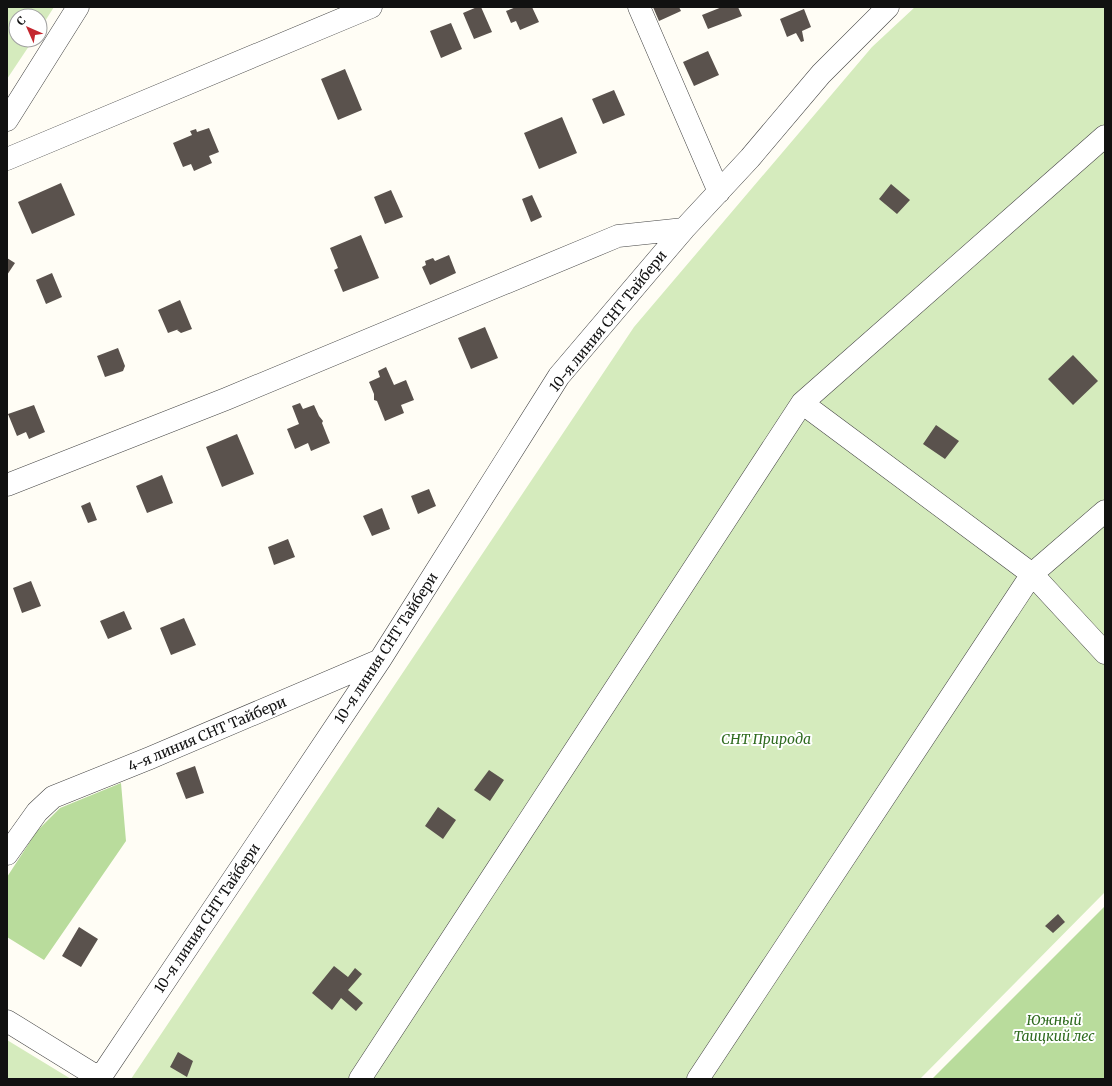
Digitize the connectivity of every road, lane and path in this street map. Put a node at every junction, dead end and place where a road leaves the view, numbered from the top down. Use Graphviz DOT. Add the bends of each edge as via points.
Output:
graph roads {
  1 [pos="78,7"];
  2 [pos="371,7"];
  3 [pos="639,7"];
  4 [pos="888,7"];
  5 [pos="7,120"];
  6 [pos="1105,136"];
  7 [pos="7,159"];
  8 [pos="719,192"];
  9 [pos="684,229"];
  10 [pos="802,403"];
  11 [pos="7,485"];
  12 [pos="1105,511"];
  13 [pos="1032,574"];
  14 [pos="1105,653"];
  15 [pos="380,660"];
  16 [pos="7,854"];
  17 [pos="7,1021"];
  18 [pos="100,1079"];
  19 [pos="360,1079"];
  20 [pos="698,1079"];
  1 -- 5 [label="street"];
  2 -- 7 [label="street"];
  3 -- 8 [label="street"];
  4 -- 8 [label="street, 10-я линия СНТ Тайбери" via="822,74"];
  6 -- 10 [label="street"];
  8 -- 9 [label="street, 10-я линия СНТ Тайбери"];
  9 -- 11 [label="street" via="618,236 226,399"];
  9 -- 15 [label="street, 10-я линия СНТ Тайбери" via="559,376"];
  10 -- 13 [label="street"];
  10 -- 19 [label="street"];
  12 -- 13 [label="street"];
  13 -- 14 [label="street"];
  13 -- 20 [label="street"];
  15 -- 16 [label="street, 4-я линия СНТ Тайбери" via="53,797 37,812"];
  15 -- 18 [label="street, 10-я линия СНТ Тайбери"];
  17 -- 18 [label="street"];
}
